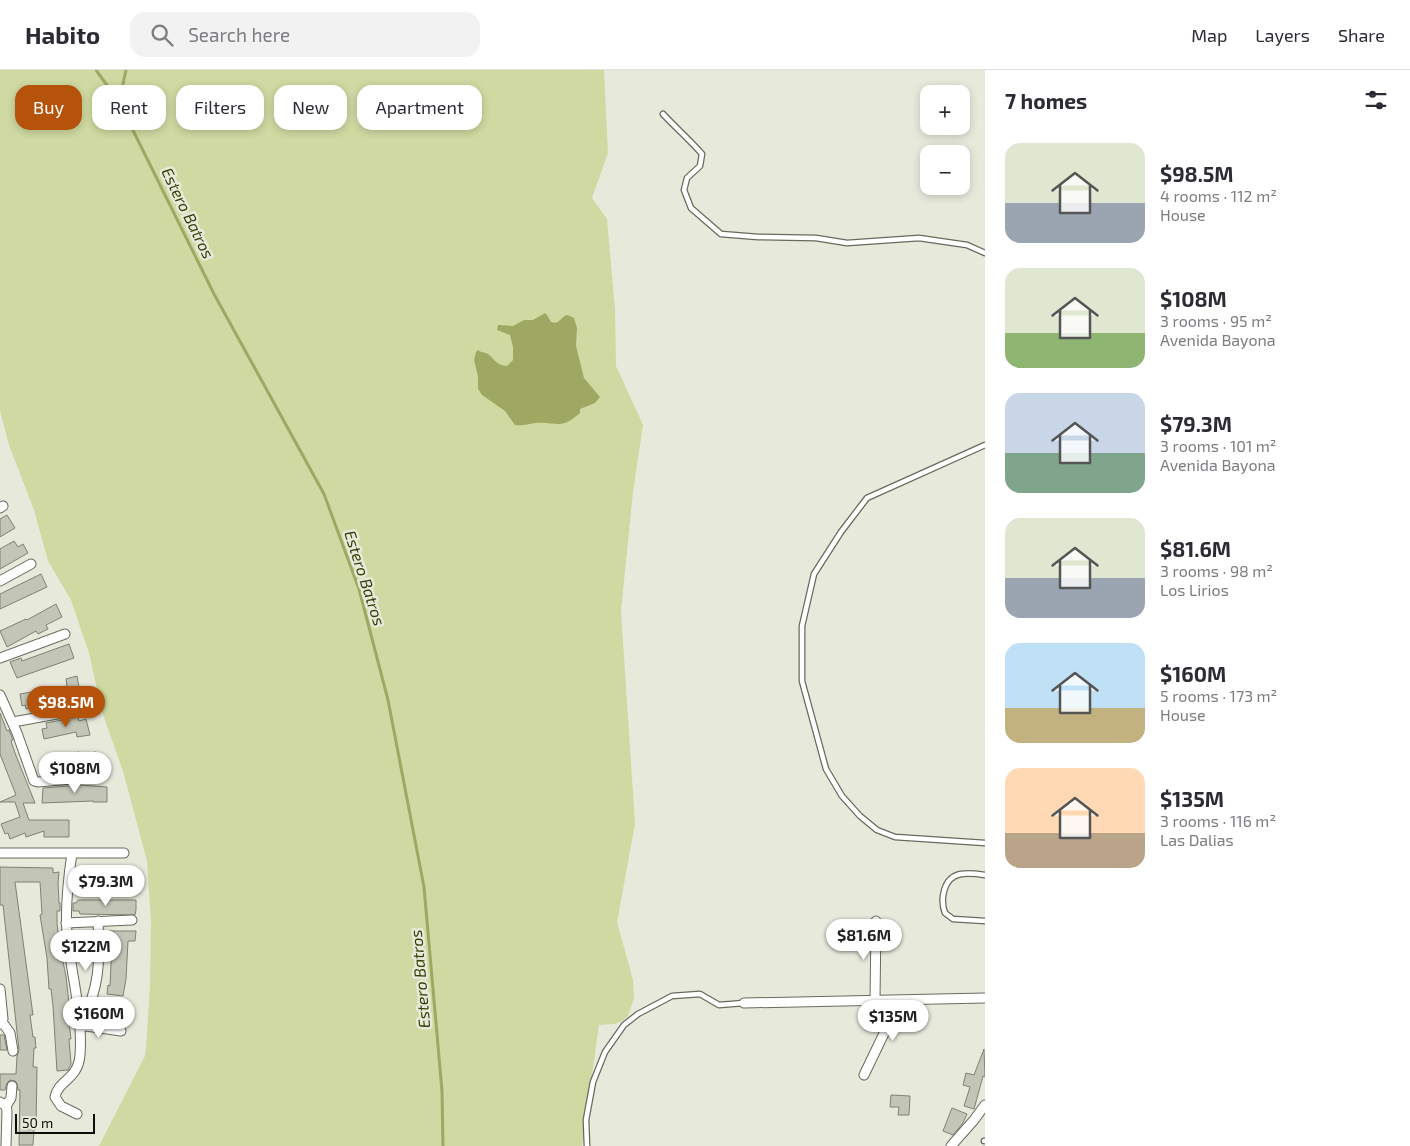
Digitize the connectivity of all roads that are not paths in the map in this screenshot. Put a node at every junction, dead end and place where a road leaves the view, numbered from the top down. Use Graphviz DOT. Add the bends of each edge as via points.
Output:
graph roads {
  1 [pos="663,114"];
  2 [pos="985,253"];
  3 [pos="985,445"];
  4 [pos="30,564"];
  5 [pos="0,581"];
  6 [pos="65,634"];
  7 [pos="0,658"];
  8 [pos="0,695"];
  9 [pos="79,710"];
  10 [pos="13,722"];
  11 [pos="96,777"];
  12 [pos="985,842"];
  13 [pos="0,853"];
  14 [pos="72,853"];
  15 [pos="124,853"];
  16 [pos="985,875"];
  17 [pos="132,920"];
  18 [pos="98,921"];
  19 [pos="876,921"];
  20 [pos="985,921"];
  21 [pos="66,923"];
  22 [pos="0,989"];
  23 [pos="985,998"];
  24 [pos="875,1000"];
  25 [pos="900,1000"];
  26 [pos="744,1003"];
  27 [pos="1,1023"];
  28 [pos="80,1025"];
  29 [pos="121,1031"];
  30 [pos="13,1051"];
  31 [pos="864,1074"];
  32 [pos="12,1086"];
  33 [pos="3,1104"];
  34 [pos="985,1106"];
  35 [pos="77,1114"];
  36 [pos="6,1146"];
  37 [pos="587,1146"];
  38 [pos="951,1146"];
  1 -- 2 [label="lane" via="702,154 700,166 687,178 684,190 691,208 721,234 816,238 847,243 919,238 968,245"];
  3 -- 12 [label="lane" via="867,498 814,574 802,626 802,682 826,769 842,796 876,830 895,837"];
  4 -- 5 [label="street"];
  6 -- 7 [label="street"];
  8 -- 10 [label="street"];
  9 -- 10 [label="street"];
  10 -- 11 [label="street" via="34,781"];
  13 -- 14 [label="street"];
  14 -- 15 [label="street"];
  14 -- 21 [label="street"];
  16 -- 20 [label="lane" via="960,874 955,877 946,885 942,902 945,913 953,919"];
  17 -- 18 [label="street"];
  18 -- 21 [label="street"];
  18 -- 28 [label="street" via="97,982"];
  19 -- 24 [label="street"];
  21 -- 28 [label="street"];
  22 -- 27 [label="street"];
  23 -- 25 [label="street"];
  24 -- 25 [label="street"];
  24 -- 26 [label="street"];
  25 -- 31 [label="street"];
  26 -- 37 [label="lane" via="719,1005 700,994 672,996 624,1025 605,1052 593,1082 586,1120"];
  27 -- 30 [label="street" via="10,1033"];
  28 -- 29 [label="street"];
  28 -- 35 [label="street" via="78,1063 71,1077 57,1089 55,1097 61,1106"];
  32 -- 33 [label="street" via="11,1098"];
  33 -- 36 [label="street" via="7,1111"];
  34 -- 38 [label="street"];
}
